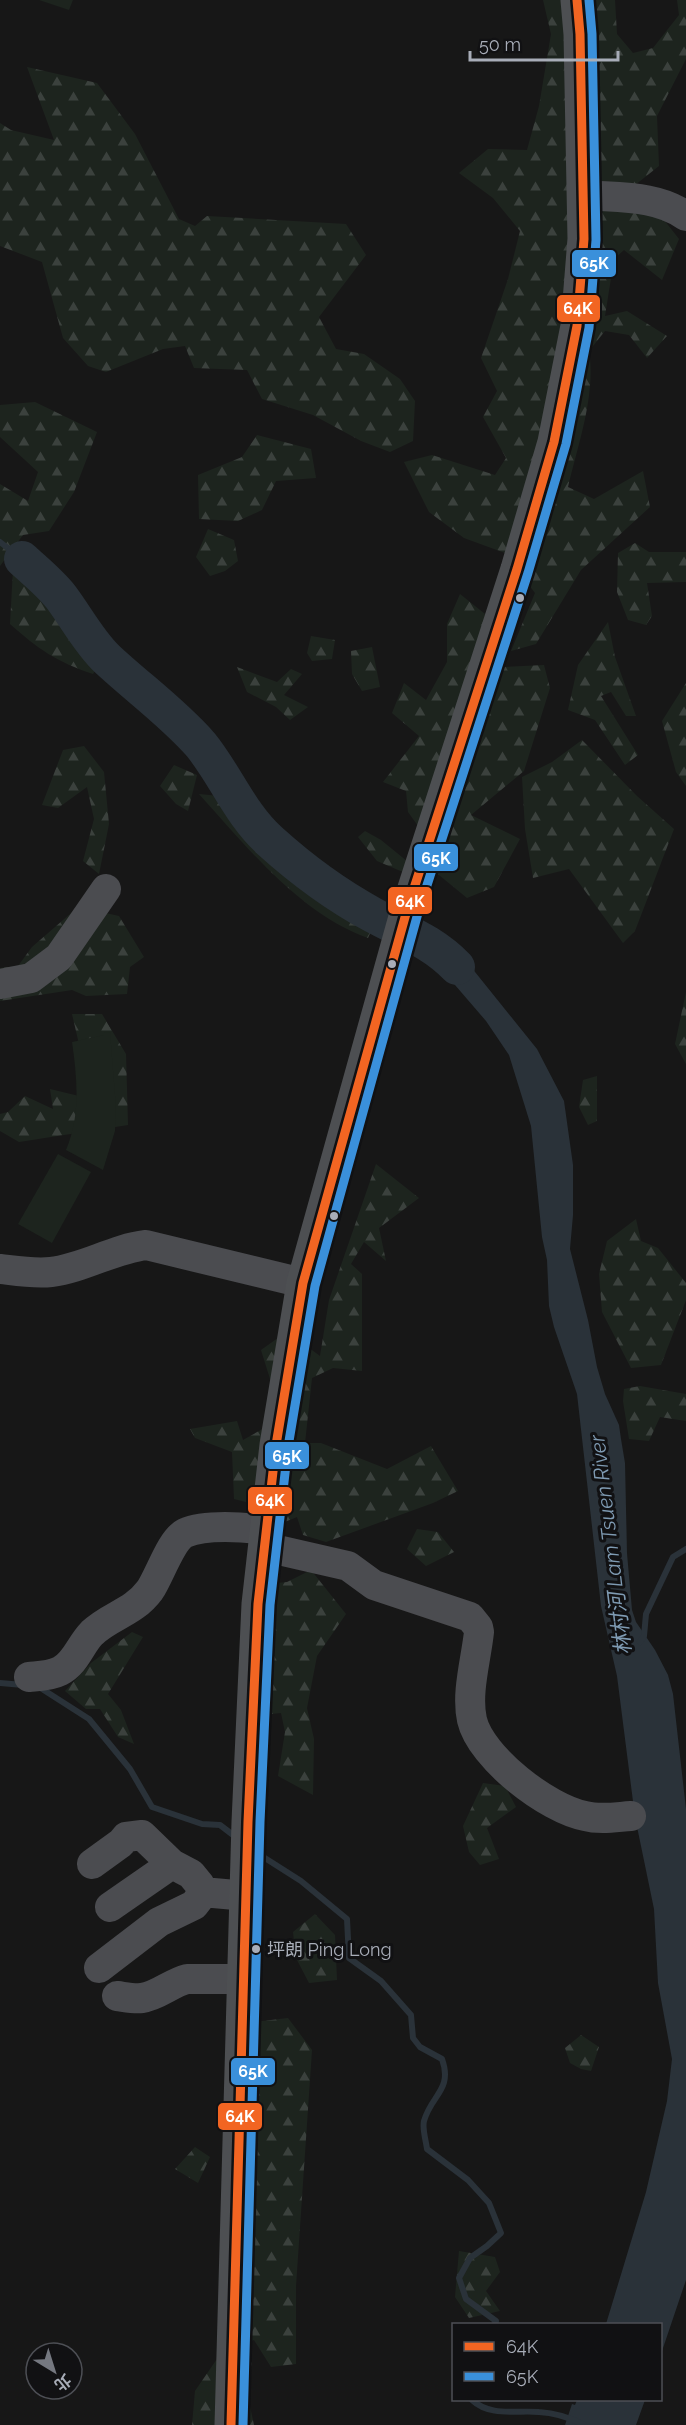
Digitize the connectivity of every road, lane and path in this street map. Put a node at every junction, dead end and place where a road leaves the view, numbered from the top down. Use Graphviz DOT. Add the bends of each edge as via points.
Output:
graph roads {
  1 [pos="577,0"];
  2 [pos="584,195"];
  3 [pos="686,216"];
  4 [pos="106,889"];
  5 [pos="0,984"];
  6 [pos="0,1269"];
  7 [pos="303,1283"];
  8 [pos="266,1538"];
  9 [pos="29,1677"];
  10 [pos="631,1816"];
  11 [pos="92,1864"];
  12 [pos="172,1864"];
  13 [pos="248,1885"];
  14 [pos="202,1892"];
  15 [pos="110,1907"];
  16 [pos="99,1968"];
  17 [pos="244,1979"];
  18 [pos="117,1996"];
  19 [pos="231,2425"];
  1 -- 2 [label="main road"];
  2 -- 3 [label="street" via="655,201"];
  2 -- 7 [label="main road" via="578,326 554,442 407,910"];
  4 -- 5 [label="street" via="59,957 31,978"];
  6 -- 7 [label="street" via="52,1272 124,1248 146,1245"];
  7 -- 8 [label="main road" via="276,1445"];
  8 -- 9 [label="street" via="247,1527 197,1529 182,1534 148,1592 131,1610 91,1634 78,1655 61,1670"];
  8 -- 10 [label="street" via="348,1566 374,1585 470,1617 479,1632 471,1698 473,1723 498,1760 530,1790 570,1813 604,1818"];
  8 -- 13 [label="main road" via="258,1604"];
  11 -- 12 [label="street" via="134,1834 148,1839"];
  12 -- 14 [label="street" via="191,1874"];
  12 -- 15 [label="street"];
  13 -- 14 [label="street"];
  13 -- 17 [label="main road"];
  14 -- 16 [label="street" via="194,1905 159,1922"];
  17 -- 18 [label="street" via="187,1979 141,1998"];
  17 -- 19 [label="main road"];
}
